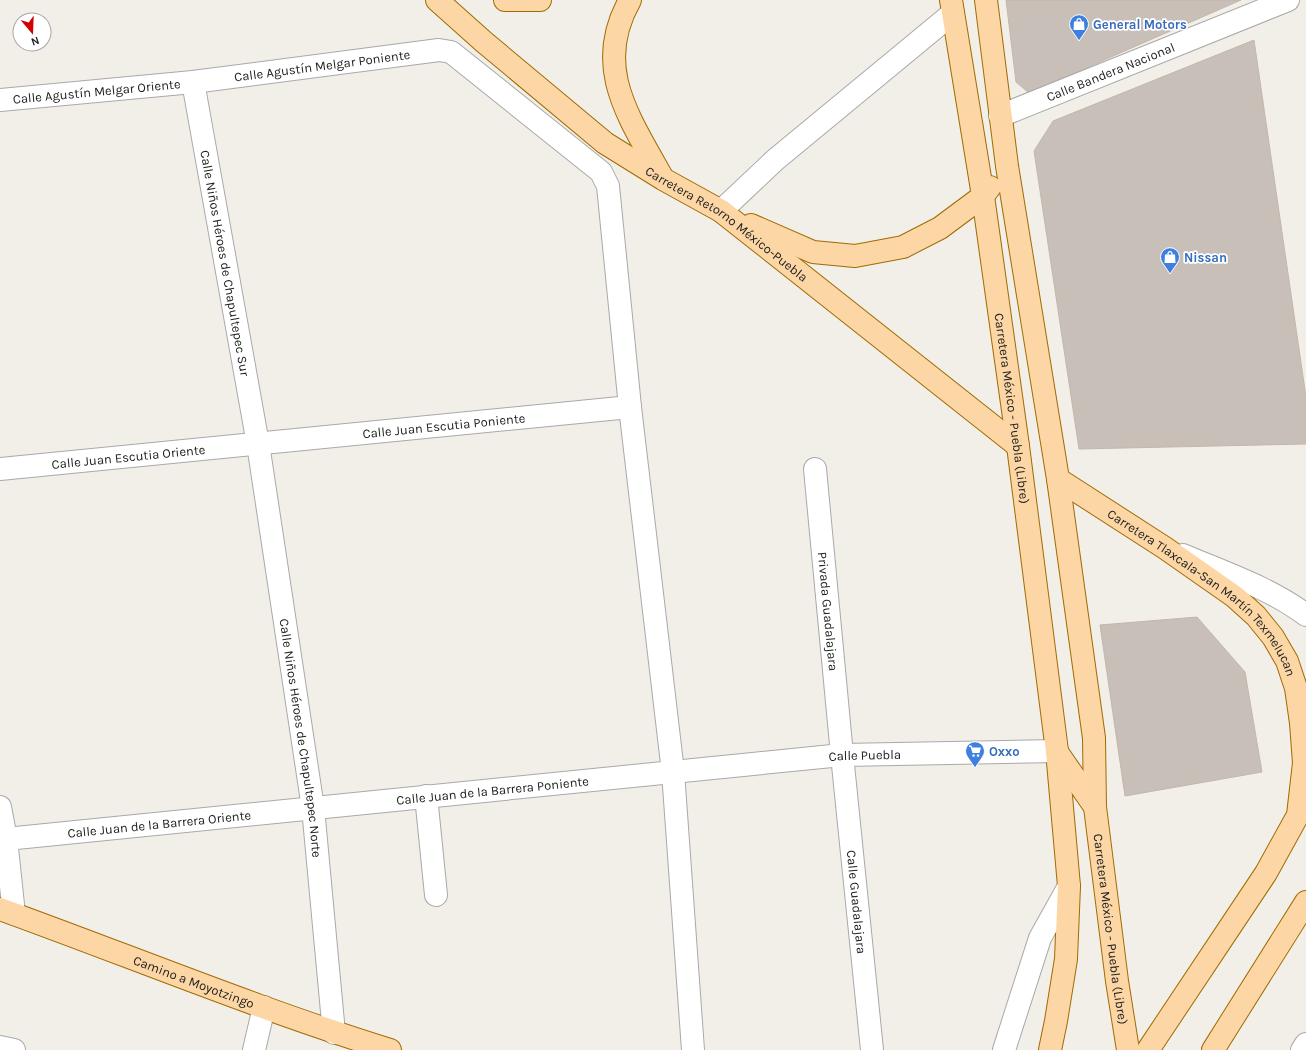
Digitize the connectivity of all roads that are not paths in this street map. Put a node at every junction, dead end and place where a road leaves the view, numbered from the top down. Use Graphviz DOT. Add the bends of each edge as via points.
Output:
graph roads {
  1 [pos="437,0"];
  2 [pos="505,0"];
  3 [pos="540,0"];
  4 [pos="630,0"];
  5 [pos="986,0"];
  6 [pos="1288,0"];
  7 [pos="952,6"];
  8 [pos="193,82"];
  9 [pos="0,100"];
  10 [pos="1000,116"];
  11 [pos="1007,166"];
  12 [pos="663,179"];
  13 [pos="983,196"];
  14 [pos="721,211"];
  15 [pos="630,407"];
  16 [pos="258,444"];
  17 [pos="1018,446"];
  18 [pos="0,469"];
  19 [pos="815,469"];
  20 [pos="1058,479"];
  21 [pos="1165,548"];
  22 [pos="1306,615"];
  23 [pos="1057,752"];
  24 [pos="842,755"];
  25 [pos="673,772"];
  26 [pos="426,796"];
  27 [pos="0,807"];
  28 [pos="1095,807"];
  29 [pos="313,808"];
  30 [pos="1302,810"];
  31 [pos="6,839"];
  32 [pos="1069,886"];
  33 [pos="436,895"];
  34 [pos="1306,902"];
  35 [pos="7,911"];
  36 [pos="264,1007"];
  37 [pos="334,1033"];
  38 [pos="1306,1044"];
  39 [pos="0,1046"];
  40 [pos="14,1050"];
  41 [pos="254,1050"];
  42 [pos="390,1050"];
  43 [pos="693,1050"];
  44 [pos="872,1050"];
  45 [pos="1004,1050"];
  46 [pos="1050,1050"];
  47 [pos="1128,1050"];
  48 [pos="1148,1050"];
  49 [pos="1213,1050"];
  50 [pos="1302,1050"];
  1 -- 12 [label="main road, Carretera Retorno México-Puebla" via="605,143"];
  2 -- 3 [label="main road"];
  4 -- 12 [label="main road" via="618,27 614,44 615,74 628,117"];
  5 -- 10 [label="main road, Carretera México - Puebla (Libre)"];
  6 -- 10 [label="street, Calle Bandera Nacional"];
  7 -- 13 [label="main road, Carretera México - Puebla (Libre)"];
  7 -- 14 [label="street" via="775,160"];
  8 -- 9 [label="street, Calle Agustín Melgar Oriente"];
  8 -- 15 [label="street, Calle Agustín Melgar Poniente" via="439,50 451,52 601,172 605,179 608,186"];
  8 -- 16 [label="street, Calle Niños Héroes de Chapultepec Sur"];
  10 -- 11 [label="main road, Carretera México - Puebla (Libre)"];
  11 -- 13 [label="main road"];
  11 -- 20 [label="main road, Carretera México - Puebla (Libre)"];
  12 -- 14 [label="main road, Carretera Retorno México-Puebla"];
  13 -- 14 [label="main road" via="940,228 903,247 855,256 813,252"];
  13 -- 17 [label="main road, Carretera México - Puebla (Libre)"];
  14 -- 17 [label="main road, Carretera Retorno México-Puebla"];
  15 -- 16 [label="street, Calle Juan Escutia Poniente"];
  15 -- 25 [label="street"];
  16 -- 18 [label="street, Calle Juan Escutia Oriente"];
  16 -- 29 [label="street, Calle Niños Héroes de Chapultepec Norte"];
  17 -- 23 [label="main road, Carretera México - Puebla (Libre)"];
  19 -- 24 [label="street, Privada Guadalajara"];
  20 -- 21 [label="main road, Carretera Tlaxcala-San Martín Texmelucan"];
  20 -- 28 [label="main road, Carretera México - Puebla (Libre)" via="1094,738"];
  21 -- 22 [label="street" via="1252,584"];
  21 -- 30 [label="main road, Carretera Tlaxcala-San Martín Texmelucan" via="1235,597 1256,616 1273,637 1287,661 1296,688 1301,723 1304,763"];
  23 -- 24 [label="street, Calle Puebla"];
  23 -- 28 [label="main road, Carretera México - Puebla (Libre)"];
  23 -- 32 [label="main road"];
  24 -- 25 [label="street, Calle Puebla"];
  24 -- 44 [label="street, Calle Guadalajara"];
  25 -- 26 [label="street, Calle Juan de la Barrera Poniente"];
  25 -- 43 [label="street"];
  26 -- 29 [label="street, Calle Juan de la Barrera Poniente"];
  26 -- 33 [label="street"];
  27 -- 31 [label="street"];
  28 -- 47 [label="main road, Carretera México - Puebla (Libre)"];
  29 -- 31 [label="street, Calle Juan de la Barrera Oriente"];
  29 -- 37 [label="street, Calle Niños Héroes de Chapultepec Norte"];
  30 -- 48 [label="main road, Carretera Tlaxcala-San Martín Texmelucan" via="1266,873"];
  31 -- 35 [label="street"];
  32 -- 45 [label="street" via="1040,938"];
  32 -- 46 [label="main road" via="1066,959"];
  34 -- 49 [label="main road"];
  35 -- 36 [label="main road, Camino a Moyotzingo"];
  36 -- 37 [label="main road, Camino a Moyotzingo"];
  36 -- 41 [label="street"];
  37 -- 42 [label="main road, Camino a Moyotzingo"];
  38 -- 50 [label="street"];
  39 -- 40 [label="street"];
}
